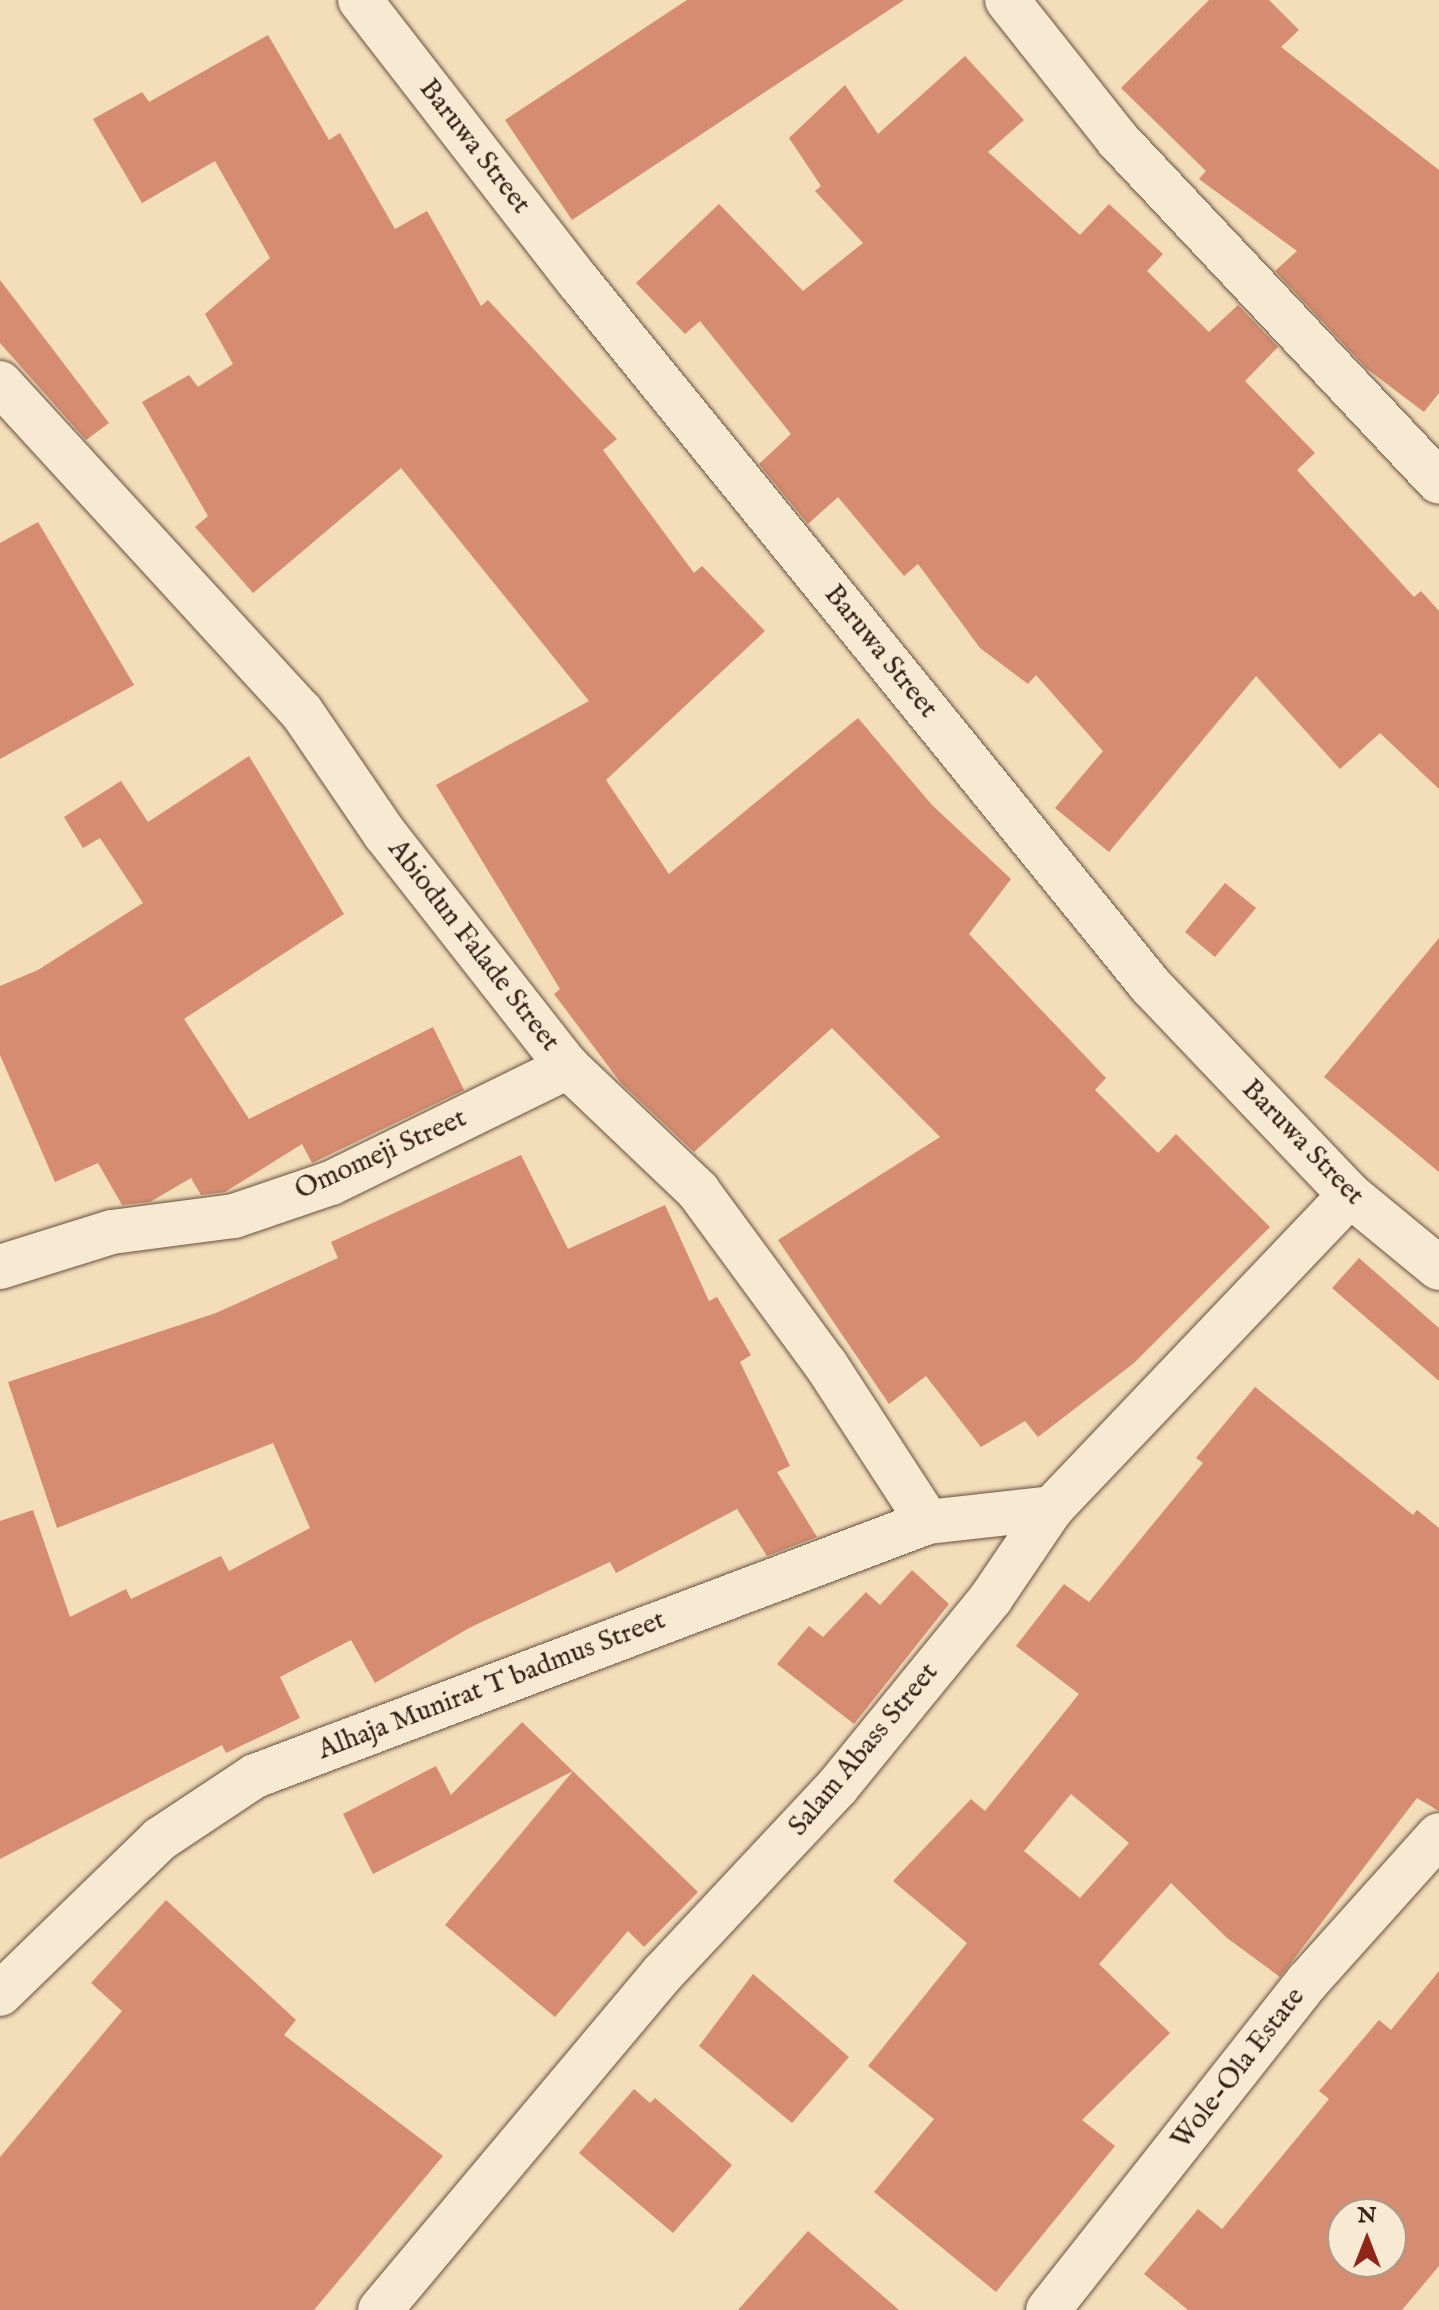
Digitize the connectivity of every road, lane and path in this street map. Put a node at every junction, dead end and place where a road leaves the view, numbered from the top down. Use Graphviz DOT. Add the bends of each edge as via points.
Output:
graph roads {
  1 [pos="360,0"];
  2 [pos="1007,0"];
  3 [pos="0,383"];
  4 [pos="1439,482"];
  5 [pos="568,1067"];
  6 [pos="1350,1195"];
  7 [pos="0,1267"];
  8 [pos="1439,1268"];
  9 [pos="1052,1508"];
  10 [pos="928,1522"];
  11 [pos="1439,1835"];
  12 [pos="0,1994"];
  13 [pos="380,2310"];
  14 [pos="1048,2310"];
  1 -- 6 [label="street, Baruwa Street" via="579,282 1151,986"];
  2 -- 4 [label="street" via="1117,139"];
  3 -- 5 [label="street, Abiodun Falade Street" via="301,711 385,834"];
  5 -- 7 [label="street, Omomeji Street" via="331,1183 234,1216 112,1232"];
  5 -- 10 [label="street, Abiodun Falade Street" via="698,1191 826,1365"];
  6 -- 8 [label="street, Baruwa Street"];
  6 -- 9 [label="street, Salam Abass Street"];
  9 -- 10 [label="street, Alhaja Munirat T badmus Street"];
  9 -- 13 [label="street, Salam Abass Street" via="991,1598 837,1787 663,1973"];
  10 -- 12 [label="street, Alhaja Munirat T badmus Street" via="255,1776 160,1839"];
  11 -- 14 [label="street, Wole-Ola Estate" via="1308,1981"];
}
